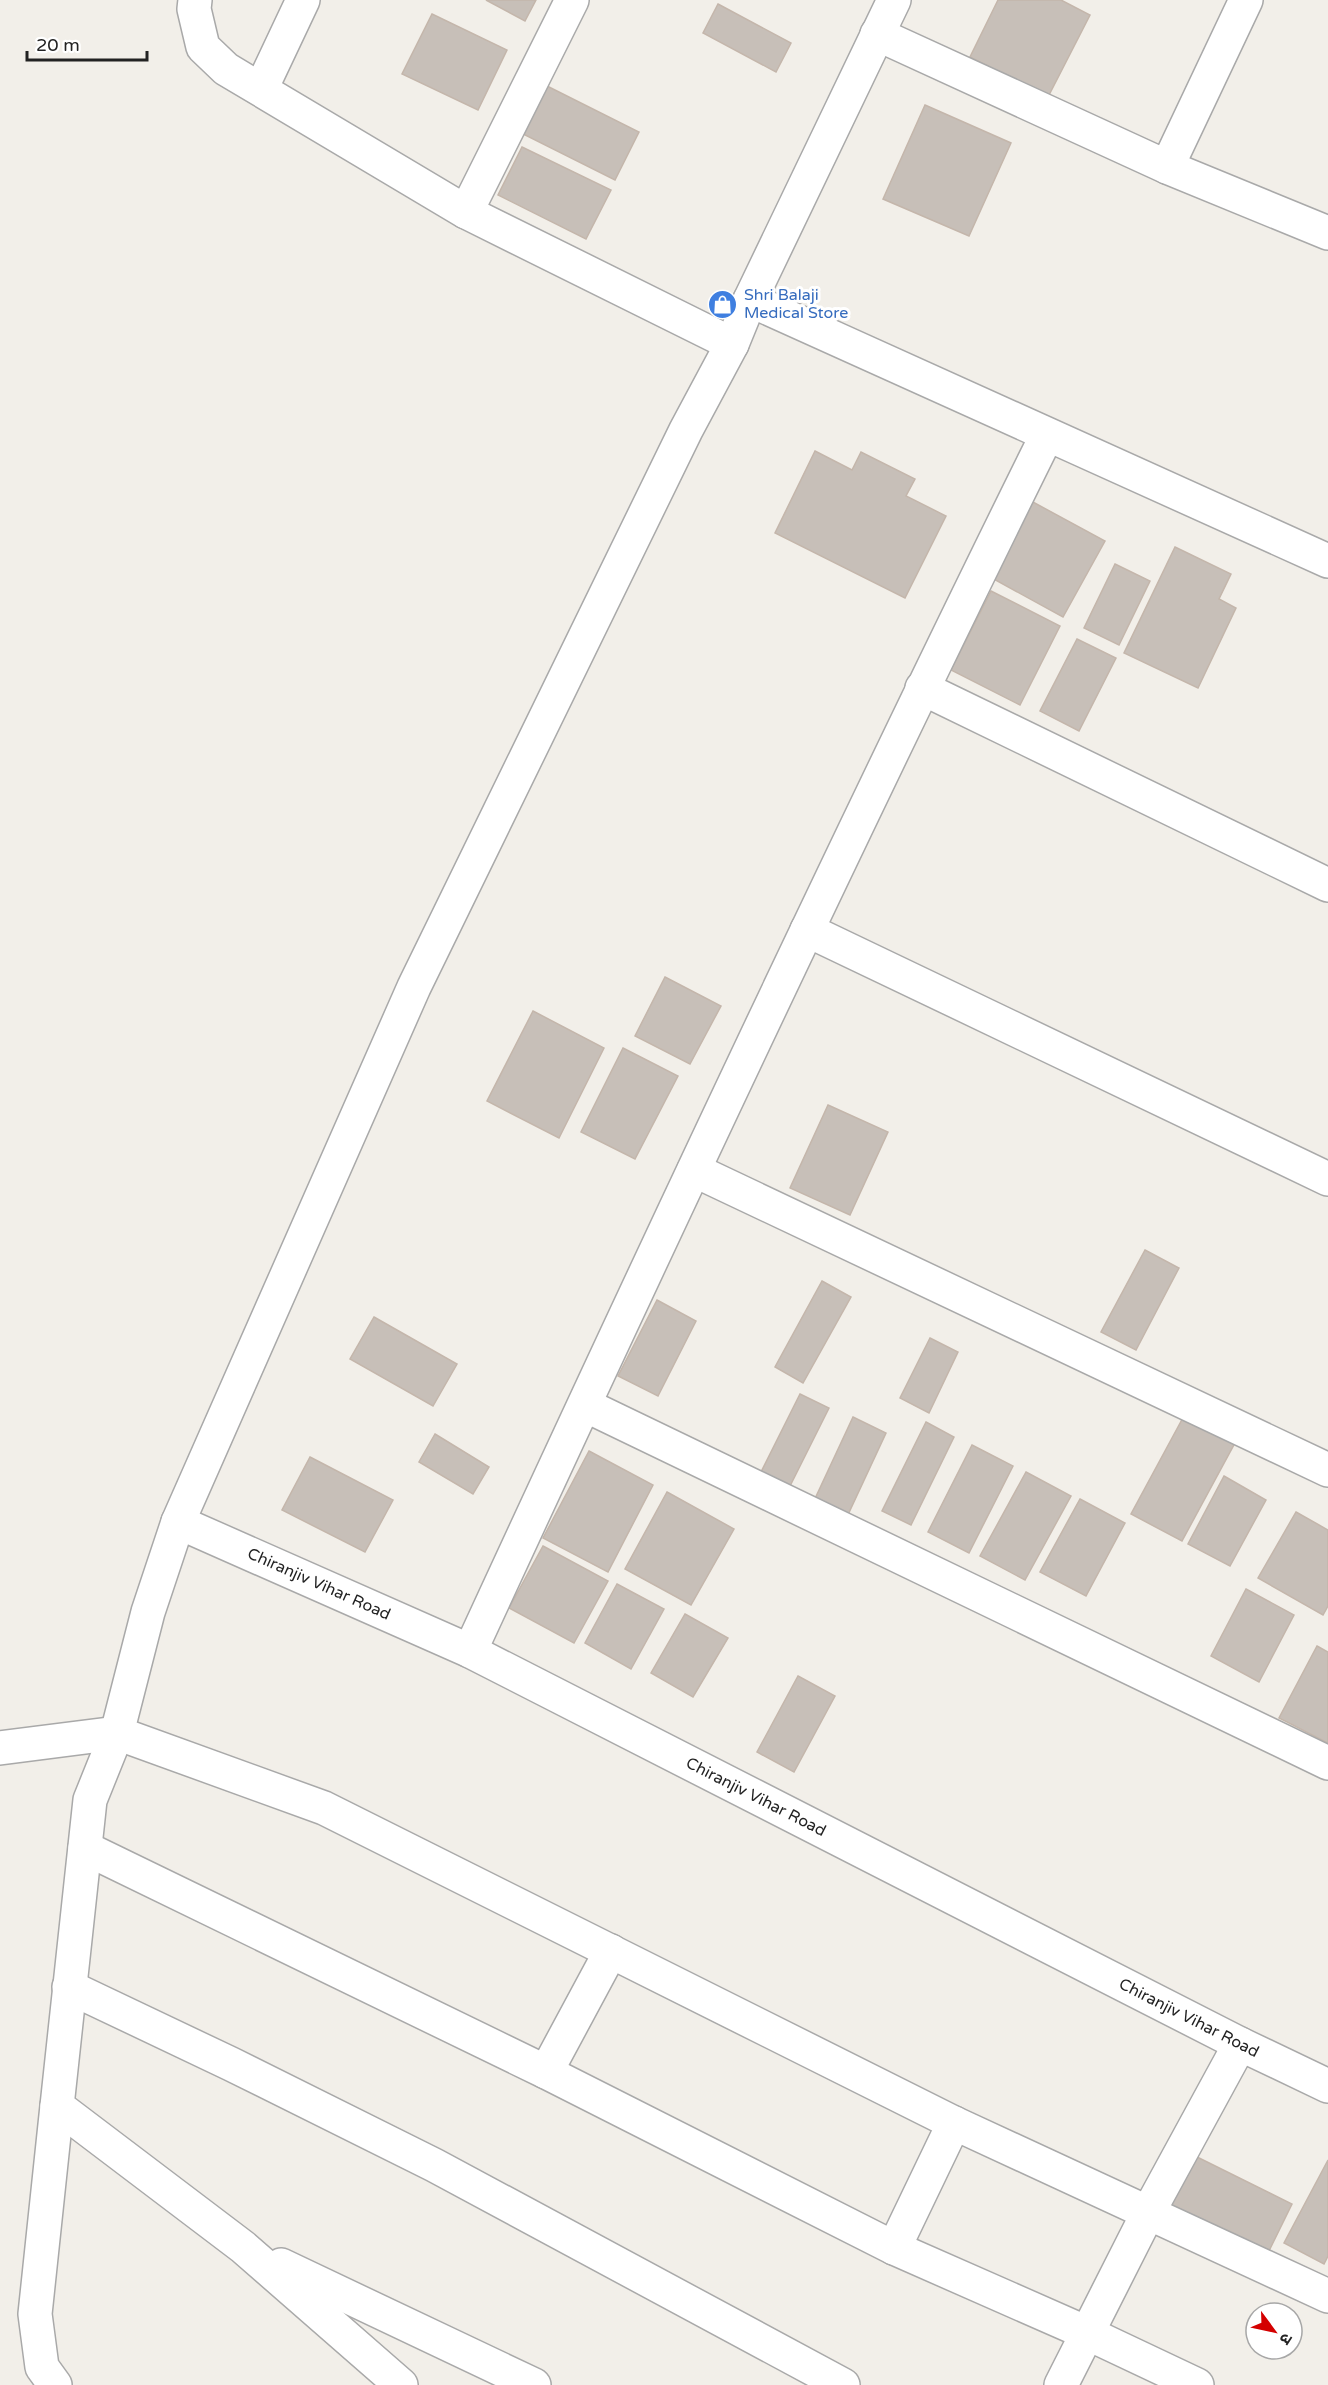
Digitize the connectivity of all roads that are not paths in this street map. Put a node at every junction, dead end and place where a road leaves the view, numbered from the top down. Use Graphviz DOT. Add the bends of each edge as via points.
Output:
graph roads {
  1 [pos="195,0"];
  2 [pos="303,0"];
  3 [pos="572,0"];
  4 [pos="894,0"];
  5 [pos="1245,0"];
  6 [pos="877,34"];
  7 [pos="261,89"];
  8 [pos="1167,167"];
  9 [pos="466,212"];
  10 [pos="1328,233"];
  11 [pos="750,300"];
  12 [pos="732,344"];
  13 [pos="1047,435"];
  14 [pos="1328,561"];
  15 [pos="922,688"];
  16 [pos="1328,885"];
  17 [pos="807,930"];
  18 [pos="694,1170"];
  19 [pos="1328,1179"];
  20 [pos="585,1406"];
  21 [pos="1328,1470"];
  22 [pos="178,1522"];
  23 [pos="470,1651"];
  24 [pos="117,1733"];
  25 [pos="0,1748"];
  26 [pos="1328,1763"];
  27 [pos="85,1848"];
  28 [pos="612,1951"];
  29 [pos="69,1987"];
  30 [pos="1240,2044"];
  31 [pos="546,2073"];
  32 [pos="1328,2086"];
  33 [pos="57,2106"];
  34 [pos="954,2123"];
  35 [pos="1149,2211"];
  36 [pos="243,2247"];
  37 [pos="894,2248"];
  38 [pos="1328,2296"];
  39 [pos="1087,2333"];
  40 [pos="55,2385"];
  41 [pos="401,2385"];
  42 [pos="534,2385"];
  43 [pos="843,2385"];
  44 [pos="1061,2385"];
  45 [pos="1197,2385"];
  1 -- 7 [label="street" via="203,47 226,69"];
  2 -- 7 [label="street"];
  3 -- 9 [label="street"];
  4 -- 6 [label="street"];
  5 -- 8 [label="street"];
  6 -- 8 [label="street"];
  6 -- 11 [label="street"];
  7 -- 9 [label="street"];
  8 -- 10 [label="street"];
  9 -- 12 [label="street"];
  11 -- 12 [label="street"];
  11 -- 13 [label="street"];
  12 -- 22 [label="street" via="686,430 414,987"];
  13 -- 14 [label="street"];
  13 -- 15 [label="street"];
  15 -- 16 [label="street"];
  15 -- 17 [label="street"];
  17 -- 18 [label="street"];
  17 -- 19 [label="street"];
  18 -- 20 [label="street"];
  18 -- 21 [label="street"];
  20 -- 23 [label="street"];
  20 -- 26 [label="street"];
  22 -- 23 [label="street, Chiranjiv Vihar Road"];
  22 -- 24 [label="street" via="148,1612"];
  23 -- 30 [label="street, Chiranjiv Vihar Road"];
  24 -- 25 [label="street"];
  24 -- 27 [label="street" via="90,1800"];
  24 -- 28 [label="street" via="324,1808"];
  27 -- 29 [label="street"];
  27 -- 31 [label="street"];
  28 -- 31 [label="street"];
  28 -- 34 [label="street"];
  29 -- 33 [label="street"];
  29 -- 43 [label="street" via="434,2165"];
  30 -- 32 [label="street, Chiranjiv Vihar Road"];
  30 -- 35 [label="street"];
  31 -- 37 [label="street"];
  33 -- 36 [label="street"];
  33 -- 40 [label="street" via="35,2314 42,2367"];
  34 -- 35 [label="street"];
  34 -- 37 [label="street"];
  35 -- 38 [label="street"];
  35 -- 39 [label="street"];
  36 -- 41 [label="street"];
  36 -- 42 [label="street"];
  37 -- 39 [label="street"];
  39 -- 44 [label="street"];
  39 -- 45 [label="street"];
}
